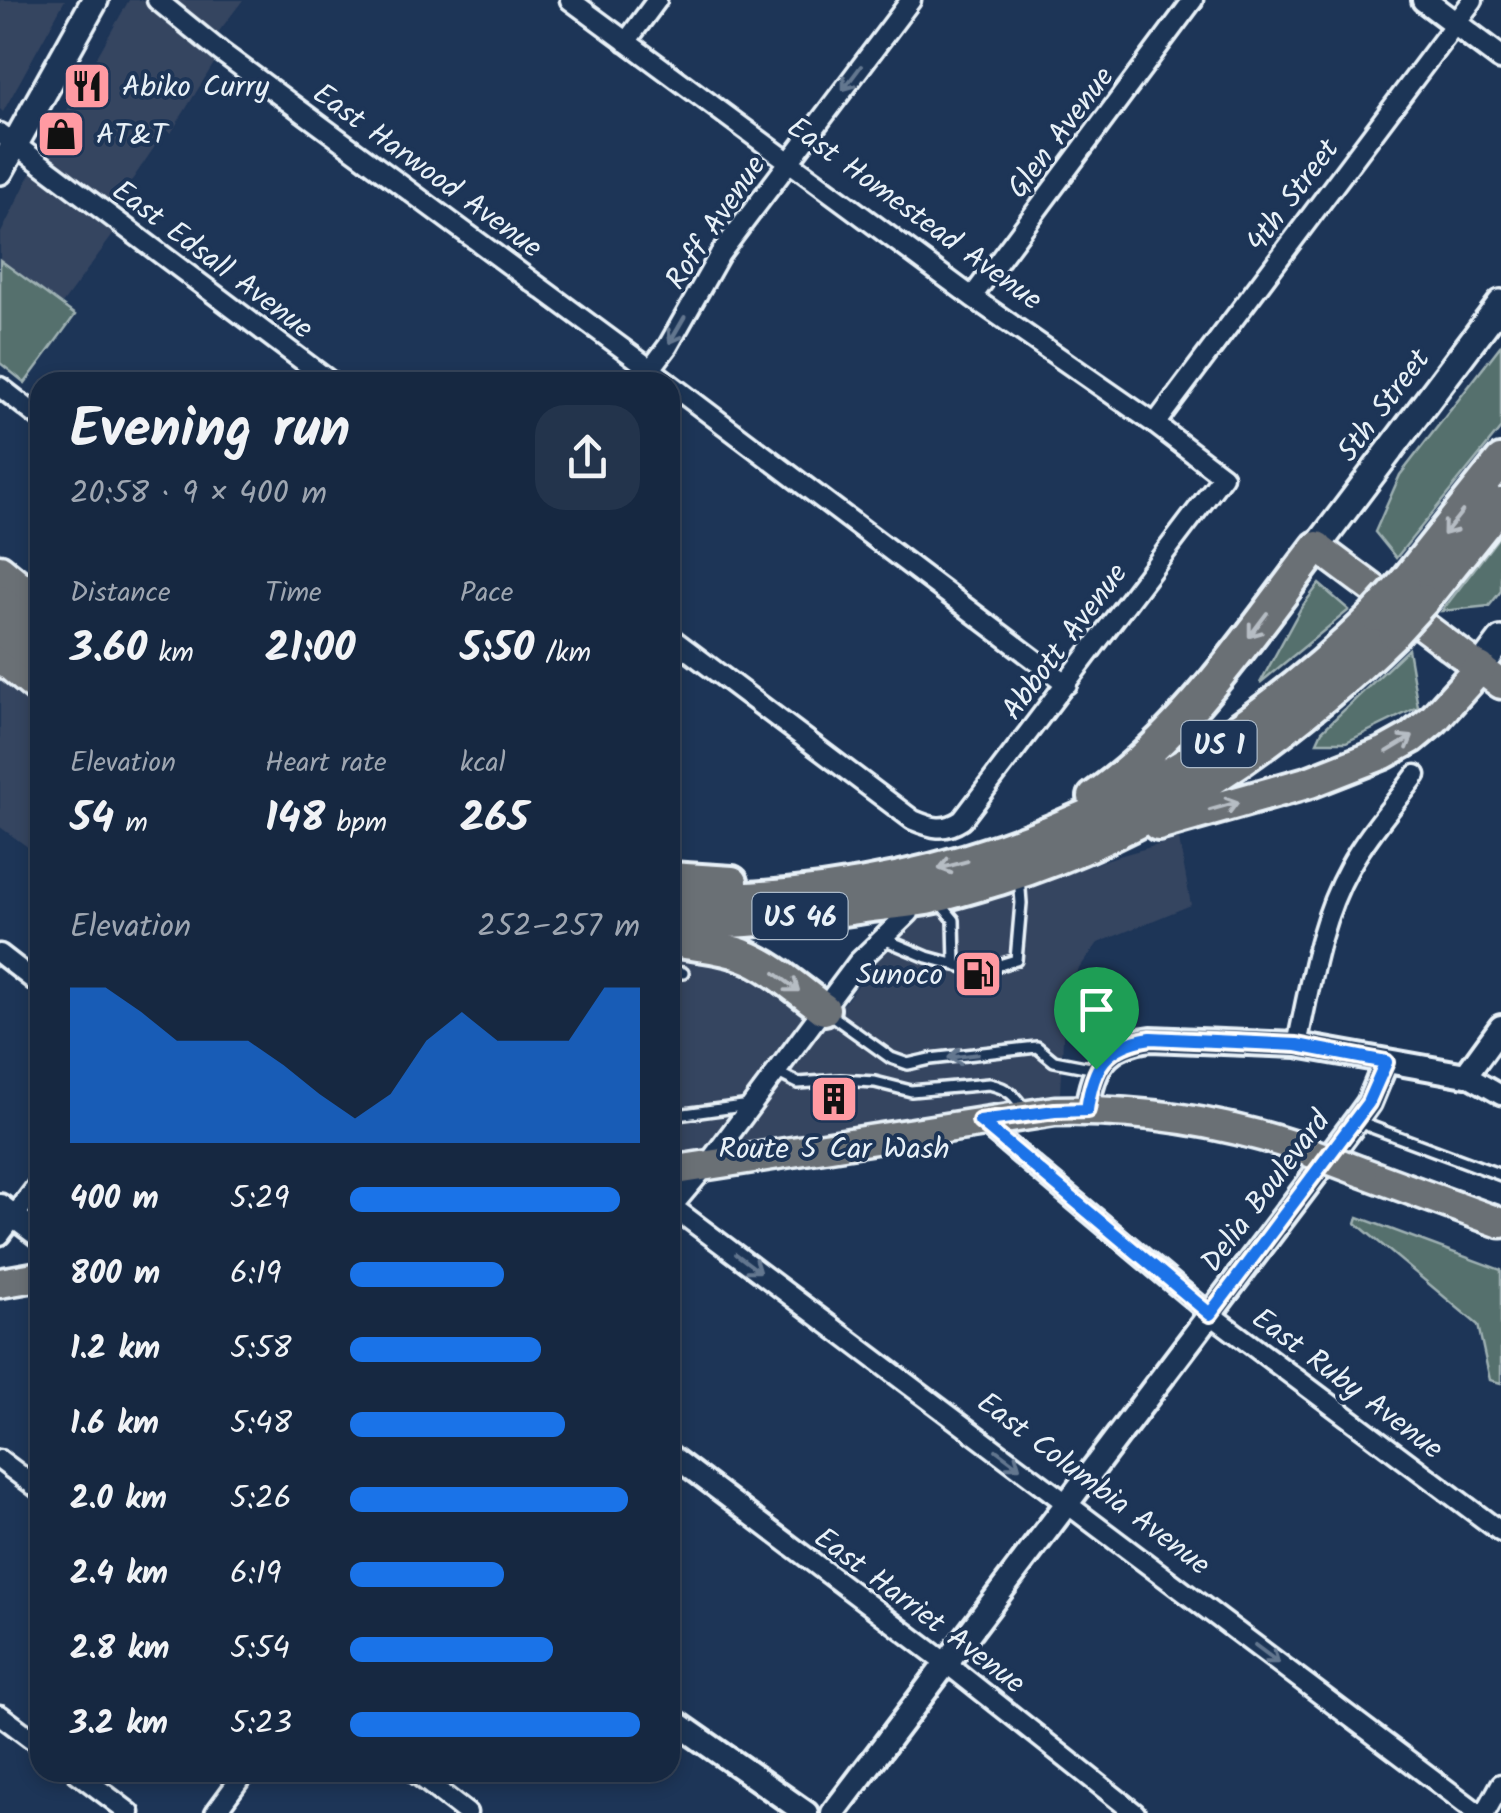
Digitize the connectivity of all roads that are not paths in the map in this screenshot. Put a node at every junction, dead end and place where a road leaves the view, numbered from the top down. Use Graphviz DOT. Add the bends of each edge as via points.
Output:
graph roads {
  1 [pos="96,0"];
  2 [pos="157,0"];
  3 [pos="570,0"];
  4 [pos="657,0"];
  5 [pos="910,0"];
  6 [pos="1193,0"];
  7 [pos="1424,0"];
  8 [pos="1473,0"];
  9 [pos="1455,24"];
  10 [pos="626,42"];
  11 [pos="1501,58"];
  12 [pos="7,139"];
  13 [pos="788,161"];
  14 [pos="0,171"];
  15 [pos="972,297"];
  16 [pos="1501,302"];
  17 [pos="318,372"];
  18 [pos="641,372"];
  19 [pos="649,372"];
  20 [pos="0,387"];
  21 [pos="680,391"];
  22 [pos="30,410"];
  23 [pos="1155,424"];
  24 [pos="1501,460"];
  25 [pos="1223,476"];
  26 [pos="1501,504"];
  27 [pos="1317,547"];
  28 [pos="0,569"];
  29 [pos="1414,592"];
  30 [pos="30,594"];
  31 [pos="0,601"];
  32 [pos="1384,624"];
  33 [pos="30,625"];
  34 [pos="0,629"];
  35 [pos="1501,640"];
  36 [pos="680,644"];
  37 [pos="30,654"];
  38 [pos="0,658"];
  39 [pos="1490,676"];
  40 [pos="30,682"];
  41 [pos="1067,684"];
  42 [pos="1416,775"];
  43 [pos="1040,836"];
  44 [pos="1097,842"];
  45 [pos="1019,872"];
  46 [pos="680,879"];
  47 [pos="862,884"];
  48 [pos="680,900"];
  49 [pos="924,903"];
  50 [pos="881,938"];
  51 [pos="680,945"];
  52 [pos="680,945"];
  53 [pos="0,954"];
  54 [pos="955,964"];
  55 [pos="989,968"];
  56 [pos="971,969"];
  57 [pos="30,976"];
  58 [pos="824,1010"];
  59 [pos="1501,1027"];
  60 [pos="1297,1045"];
  61 [pos="1386,1062"];
  62 [pos="1096,1069"];
  63 [pos="776,1072"];
  64 [pos="1466,1074"];
  65 [pos="1501,1095"];
  66 [pos="752,1104"];
  67 [pos="1087,1110"];
  68 [pos="1026,1114"];
  69 [pos="680,1115"];
  70 [pos="980,1121"];
  71 [pos="1356,1121"];
  72 [pos="707,1165"];
  73 [pos="680,1169"];
  74 [pos="1501,1175"];
  75 [pos="30,1193"];
  76 [pos="680,1196"];
  77 [pos="680,1213"];
  78 [pos="5,1219"];
  79 [pos="1501,1223"];
  80 [pos="30,1231"];
  81 [pos="30,1278"];
  82 [pos="0,1283"];
  83 [pos="1210,1314"];
  84 [pos="0,1460"];
  85 [pos="680,1462"];
  86 [pos="30,1482"];
  87 [pos="1067,1503"];
  88 [pos="1501,1532"];
  89 [pos="946,1663"];
  90 [pos="0,1715"];
  91 [pos="680,1725"];
  92 [pos="30,1738"];
  93 [pos="89,1782"];
  94 [pos="238,1782"];
  95 [pos="427,1782"];
  96 [pos="1492,1801"];
  97 [pos="130,1813"];
  98 [pos="215,1813"];
  99 [pos="468,1813"];
  100 [pos="806,1813"];
  101 [pos="833,1813"];
  102 [pos="1135,1813"];
  1 -- 12 [label="main road"];
  2 -- 18 [label="street, East Harwood Avenue"];
  3 -- 10 [label="street, East Homestead Avenue"];
  4 -- 10 [label="street"];
  5 -- 13 [label="street, Roff Avenue, one-way"];
  6 -- 15 [label="street, Glen Avenue"];
  7 -- 9 [label="street"];
  8 -- 9 [label="street, 4th Street"];
  9 -- 11 [label="street"];
  9 -- 23 [label="street, 4th Street"];
  10 -- 13 [label="street, East Homestead Avenue"];
  12 -- 14 [label="main road"];
  12 -- 17 [label="street, East Edsall Avenue"];
  13 -- 15 [label="street, East Homestead Avenue"];
  13 -- 19 [label="street, Roff Avenue, one-way" via="720,254"];
  15 -- 23 [label="street, East Homestead Avenue"];
  16 -- 27 [label="main road, 5th Street"];
  20 -- 22 [label="street"];
  21 -- 41 [label="street, East Harwood Avenue"];
  23 -- 25 [label="street, East Homestead Avenue"];
  24 -- 29 [label="highway, US 1, one-way"];
  25 -- 41 [label="street, Abbott Avenue"];
  26 -- 29 [label="highway, US 1"];
  27 -- 39 [label="main road"];
  27 -- 43 [label="highway, one-way" via="1156,748"];
  28 -- 30 [label="main road"];
  29 -- 32 [label="highway, US 1, bridge"];
  31 -- 33 [label="highway"];
  32 -- 43 [label="highway, US 1" via="1222,742 1139,791"];
  32 -- 44 [label="highway, US 1" via="1309,710 1258,749"];
  34 -- 37 [label="highway"];
  35 -- 39 [label="main road"];
  36 -- 41 [label="street, Abbott Avenue" via="931,828 962,820"];
  38 -- 40 [label="main road"];
  44 -- 39 [label="highway, one-way" via="1369,760 1424,728"];
  42 -- 60 [label="street" via="1350,866 1333,902"];
  43 -- 47 [label="highway, US 1, one-way"];
  44 -- 45 [label="highway, US 1"];
  45 -- 49 [label="highway, US 1"];
  45 -- 55 [label="lane" via="1016,960"];
  46 -- 47 [label="highway, US 1"];
  47 -- 48 [label="highway, US 46" via="764,898"];
  49 -- 50 [label="street"];
  49 -- 51 [label="highway, US 1" via="832,931"];
  49 -- 54 [label="lane" via="954,920"];
  50 -- 54 [label="lane"];
  50 -- 58 [label="street"];
  52 -- 58 [label="highway, one-way" via="751,958"];
  53 -- 57 [label="street"];
  54 -- 56 [label="lane"];
  62 -- 58 [label="lane, one-way" via="1054,1061 1037,1047 908,1064"];
  58 -- 63 [label="street"];
  59 -- 64 [label="street"];
  60 -- 61 [label="street"];
  60 -- 62 [label="street" via="1151,1038 1116,1048"];
  61 -- 64 [label="street"];
  61 -- 71 [label="street, Delia Boulevard"];
  62 -- 67 [label="street"];
  63 -- 66 [label="street"];
  63 -- 68 [label="lane" via="798,1083 875,1082 910,1091 989,1084 1014,1094"];
  64 -- 65 [label="street"];
  66 -- 69 [label="lane"];
  66 -- 72 [label="street"];
  67 -- 68 [label="main road"];
  67 -- 79 [label="main road, bridge" via="1201,1120 1291,1145"];
  68 -- 70 [label="main road"];
  70 -- 72 [label="main road"];
  70 -- 83 [label="street, East Ruby Avenue"];
  71 -- 74 [label="lane"];
  71 -- 83 [label="street, Delia Boulevard"];
  72 -- 73 [label="main road"];
  72 -- 76 [label="street"];
  75 -- 78 [label="street"];
  77 -- 87 [label="street, East Columbia Avenue, one-way"];
  78 -- 80 [label="street"];
  81 -- 82 [label="main road"];
  83 -- 87 [label="street, Delia Boulevard"];
  83 -- 88 [label="street, East Ruby Avenue"];
  84 -- 86 [label="street"];
  85 -- 89 [label="street, East Harriet Avenue"];
  87 -- 89 [label="street, Delia Boulevard"];
  87 -- 96 [label="street, East Columbia Avenue, one-way"];
  89 -- 101 [label="street, Delia Boulevard"];
  89 -- 102 [label="street, East Harriet Avenue"];
  90 -- 92 [label="street"];
  91 -- 100 [label="street"];
  93 -- 97 [label="street"];
  94 -- 98 [label="street"];
  95 -- 99 [label="street"];
}
